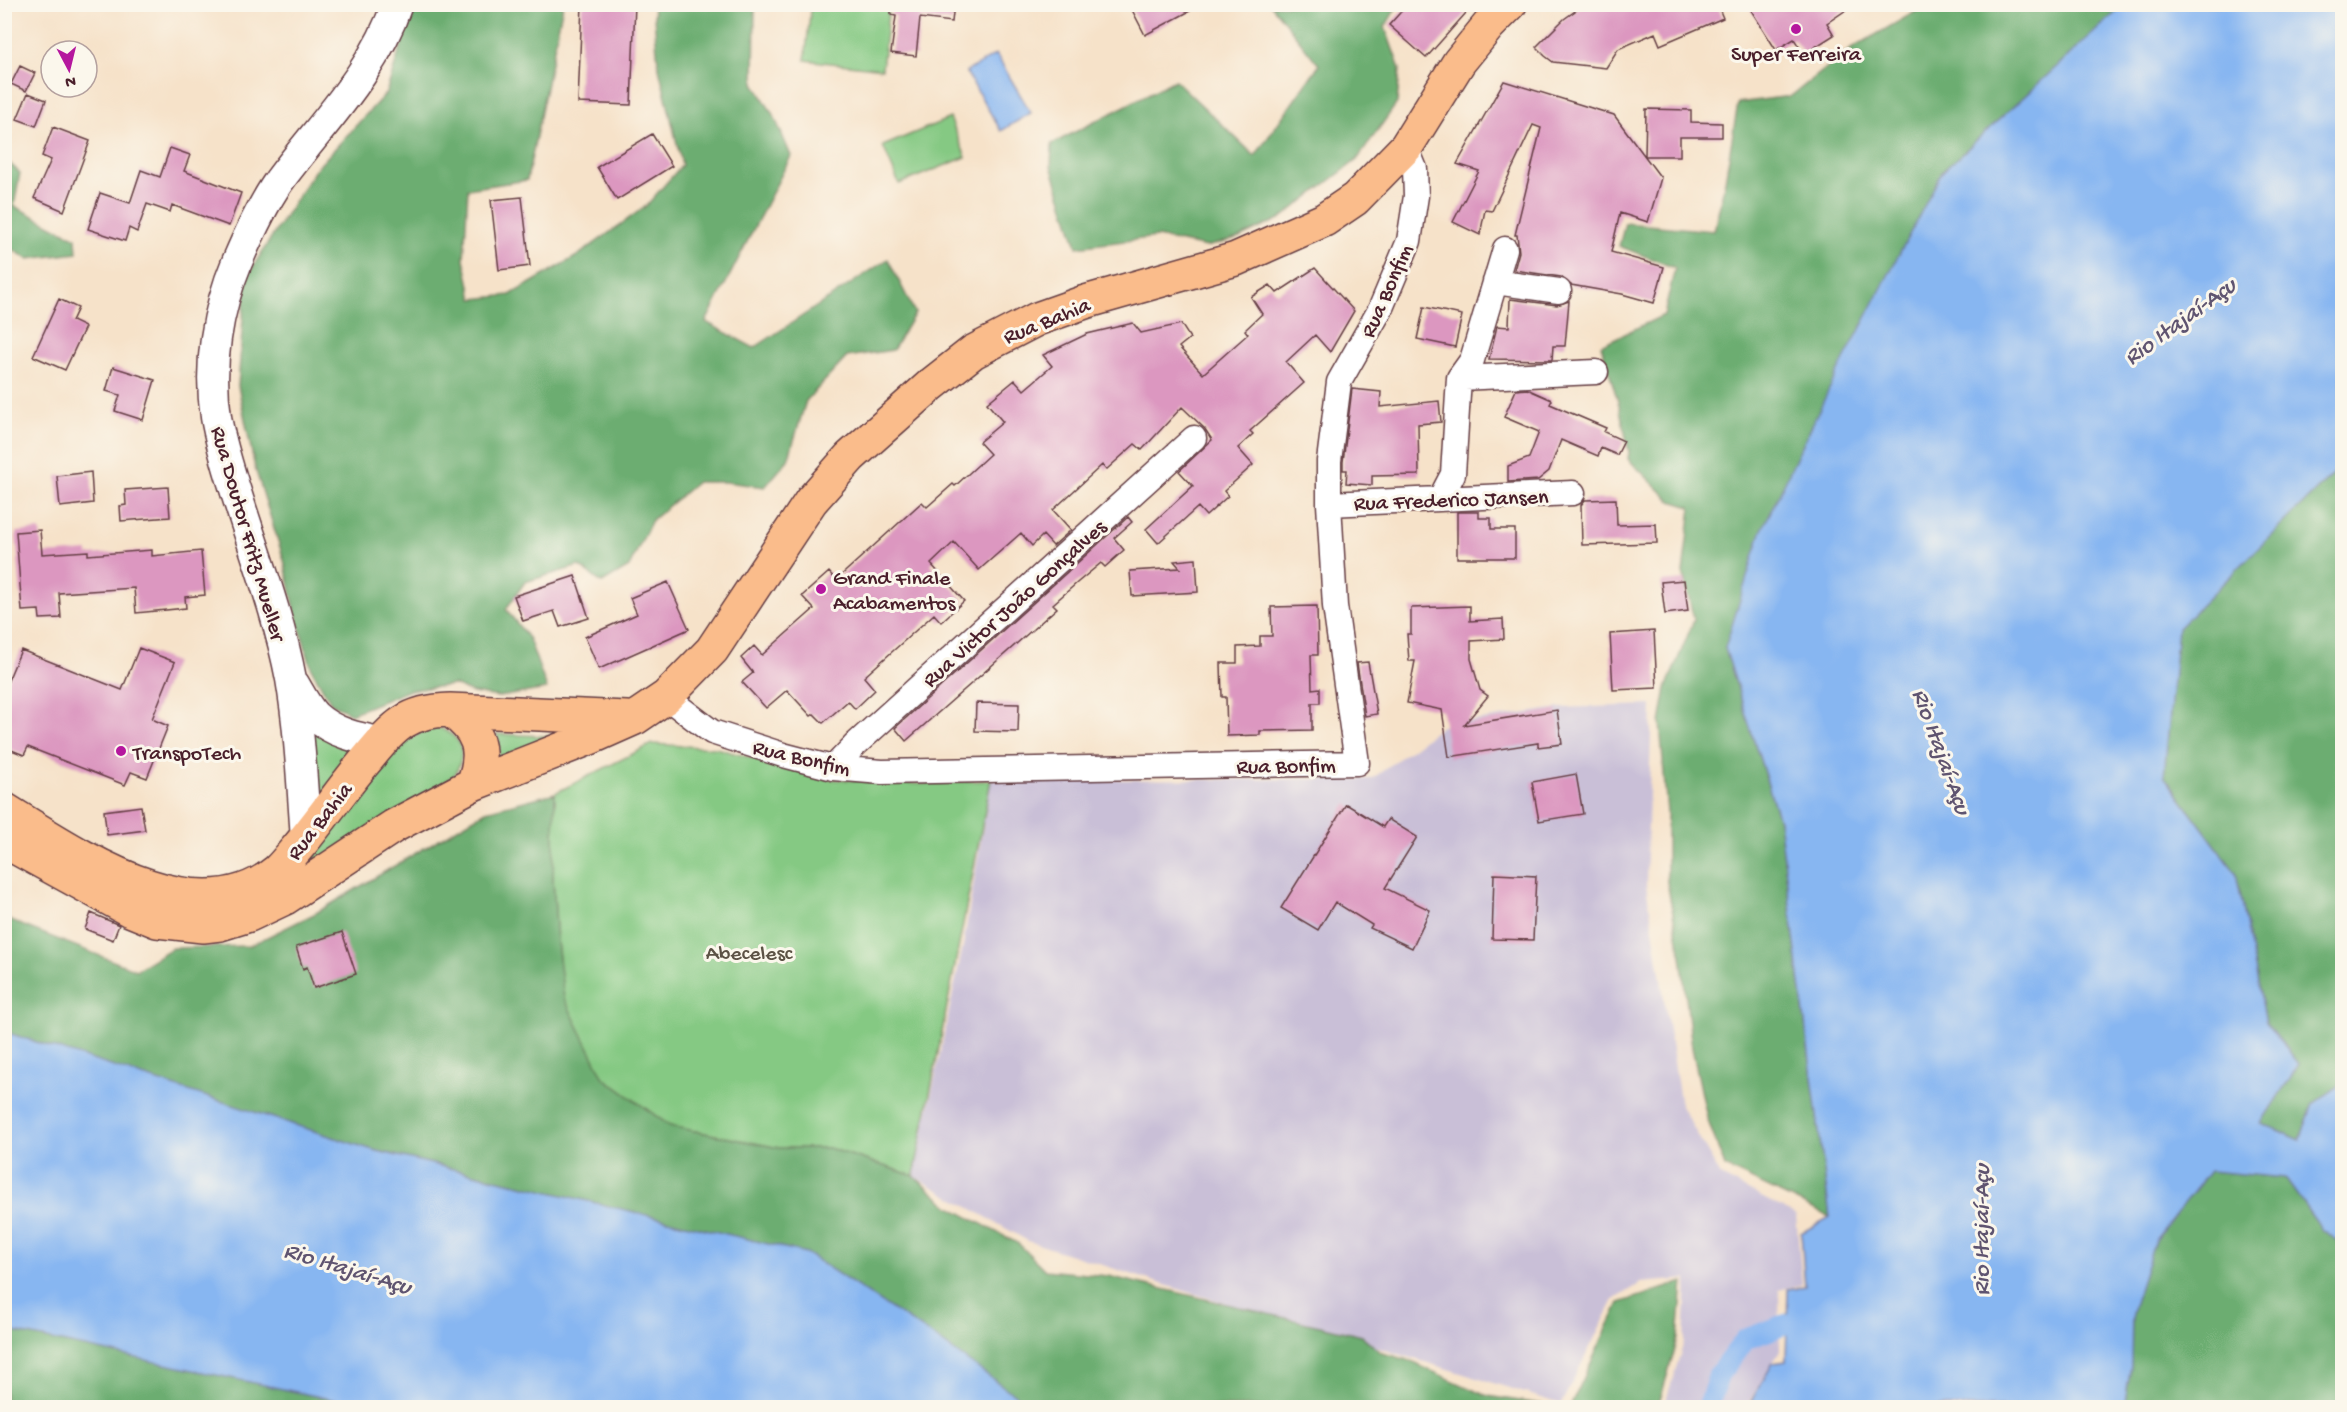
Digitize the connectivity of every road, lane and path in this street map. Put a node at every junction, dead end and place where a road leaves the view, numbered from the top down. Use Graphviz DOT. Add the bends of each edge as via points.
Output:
graph roads {
  1 [pos="397,4"];
  2 [pos="1510,4"];
  3 [pos="1406,147"];
  4 [pos="1505,249"];
  5 [pos="1495,282"];
  6 [pos="1559,291"];
  7 [pos="1596,372"];
  8 [pos="1459,378"];
  9 [pos="1194,438"];
  10 [pos="1574,493"];
  11 [pos="1440,499"];
  12 [pos="1329,504"];
  13 [pos="291,679"];
  14 [pos="666,698"];
  15 [pos="450,710"];
  16 [pos="635,718"];
  17 [pos="381,742"];
  18 [pos="833,768"];
  19 [pos="473,784"];
  20 [pos="4,809"];
  21 [pos="306,838"];
  22 [pos="4,841"];
  1 -- 13 [label="street, Rua Doutor Fritz Mueller" via="364,72 278,184 253,229 237,263 213,352 216,417 226,459"];
  2 -- 3 [label="main road, Rua Bahia" via="1459,62"];
  3 -- 12 [label="street, Rua Bonfim" via="1415,169 1416,196 1409,241 1380,310 1339,382 1329,461"];
  3 -- 14 [label="main road, Rua Bahia" via="1355,199 1284,240 1236,259 1036,319 973,352 850,457 811,501 712,650"];
  4 -- 5 [label="street"];
  5 -- 6 [label="street"];
  5 -- 8 [label="street" via="1472,360"];
  7 -- 8 [label="street"];
  8 -- 11 [label="street" via="1453,474"];
  9 -- 18 [label="street, Rua Victor João Gonçalves"];
  10 -- 11 [label="street, Rua Frederico Jansen"];
  11 -- 12 [label="street, Rua Frederico Jansen"];
  12 -- 18 [label="street, Rua Bonfim" via="1335,606 1357,763 882,772"];
  13 -- 17 [label="street, Rua Doutor Fritz Mueller" via="314,715 334,729 358,739"];
  13 -- 21 [label="street, Rua Doutor Fritz Mueller"];
  14 -- 16 [label="main road, Rua Bahia"];
  14 -- 18 [label="street, Rua Bonfim" via="712,732"];
  15 -- 16 [label="main road, Rua Bahia"];
  15 -- 17 [label="main road, Rua Bahia" via="415,714"];
  15 -- 19 [label="main road" via="473,731 479,748"];
  16 -- 19 [label="main road, Rua Bahia"];
  17 -- 21 [label="main road, Rua Bahia"];
  19 -- 22 [label="main road, Rua Bahia" via="394,826 285,898 249,915 203,927 157,921 130,910"];
  20 -- 21 [label="main road, Rua Bahia" via="126,879 191,896 216,897 251,889 278,871"];
}
